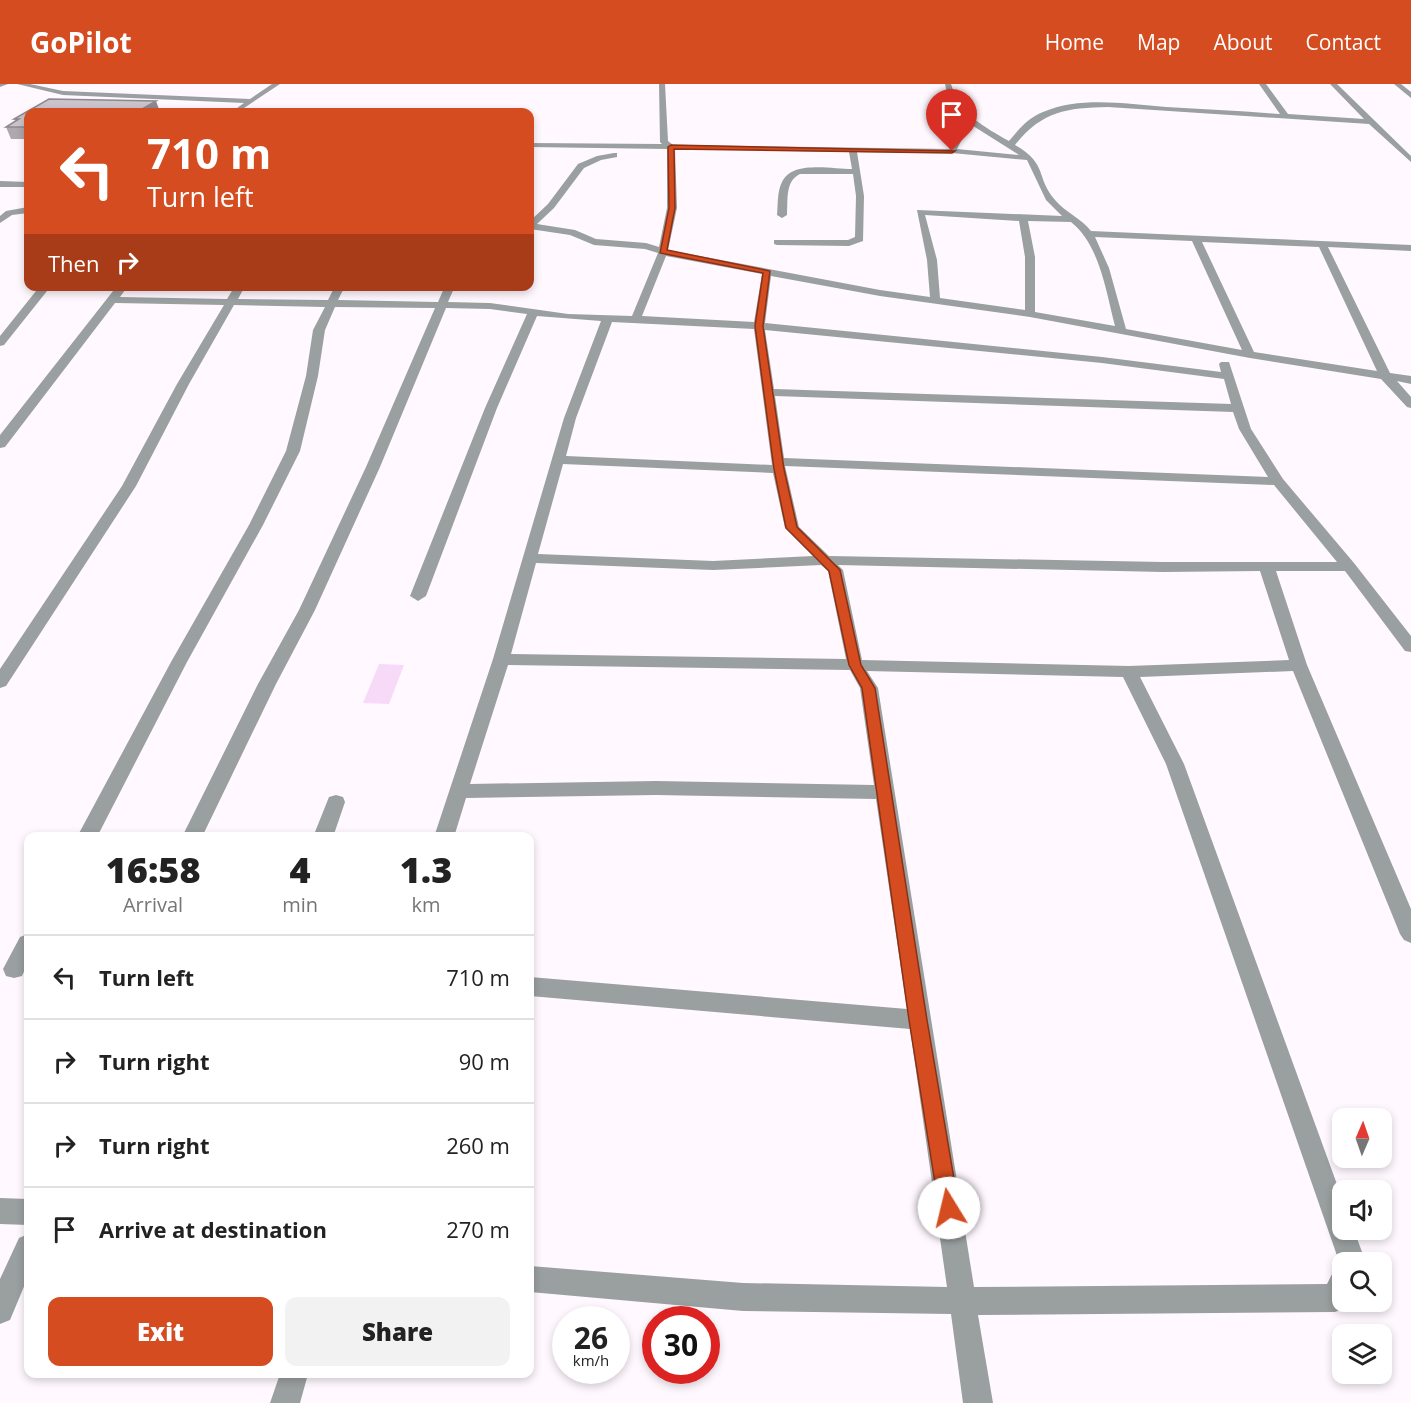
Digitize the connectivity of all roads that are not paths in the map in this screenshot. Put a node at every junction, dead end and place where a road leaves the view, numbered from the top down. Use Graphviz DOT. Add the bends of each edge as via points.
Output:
graph roads {
  1 [pos="5,84"];
  2 [pos="20,84"];
  3 [pos="277,84"];
  4 [pos="663,84"];
  5 [pos="948,84"];
  6 [pos="1262,84"];
  7 [pos="1333,84"];
  8 [pos="1397,84"];
  9 [pos="0,85"];
  10 [pos="1411,96"];
  11 [pos="251,101"];
  12 [pos="241,108"];
  13 [pos="1285,115"];
  14 [pos="969,119"];
  15 [pos="1371,122"];
  16 [pos="534,145"];
  17 [pos="1010,145"];
  18 [pos="671,147"];
  19 [pos="853,150"];
  20 [pos="952,151"];
  21 [pos="1030,158"];
  22 [pos="1411,160"];
  23 [pos="855,172"];
  24 [pos="0,184"];
  25 [pos="24,185"];
  26 [pos="24,211"];
  27 [pos="782,215"];
  28 [pos="1023,218"];
  29 [pos="1074,219"];
  30 [pos="0,220"];
  31 [pos="534,222"];
  32 [pos="534,227"];
  33 [pos="1088,234"];
  34 [pos="1196,239"];
  35 [pos="777,242"];
  36 [pos="1322,244"];
  37 [pos="1411,248"];
  38 [pos="663,252"];
  39 [pos="767,271"];
  40 [pos="42,291"];
  41 [pos="119,291"];
  42 [pos="237,291"];
  43 [pos="338,291"];
  44 [pos="448,291"];
  45 [pos="112,300"];
  46 [pos="935,300"];
  47 [pos="230,303"];
  48 [pos="332,305"];
  49 [pos="441,306"];
  50 [pos="533,312"];
  51 [pos="1030,314"];
  52 [pos="608,318"];
  53 [pos="636,318"];
  54 [pos="759,326"];
  55 [pos="1121,330"];
  56 [pos="0,343"];
  57 [pos="1218,349"];
  58 [pos="1250,355"];
  59 [pos="1229,376"];
  60 [pos="1385,376"];
  61 [pos="1411,380"];
  62 [pos="769,392"];
  63 [pos="1411,404"];
  64 [pos="1239,408"];
  65 [pos="0,444"];
  66 [pos="558,460"];
  67 [pos="779,465"];
  68 [pos="1278,481"];
  69 [pos="530,558"];
  70 [pos="822,560"];
  71 [pos="1349,566"];
  72 [pos="1267,568"];
  73 [pos="418,596"];
  74 [pos="1411,647"];
  75 [pos="501,659"];
  76 [pos="855,665"];
  77 [pos="1299,665"];
  78 [pos="1129,672"];
  79 [pos="0,682"];
  80 [pos="457,791"];
  81 [pos="884,792"];
  82 [pos="336,802"];
  83 [pos="90,832"];
  84 [pos="194,832"];
  85 [pos="325,832"];
  86 [pos="445,832"];
  87 [pos="1411,934"];
  88 [pos="24,950"];
  89 [pos="14,969"];
  90 [pos="534,987"];
  91 [pos="918,1020"];
  92 [pos="0,1211"];
  93 [pos="24,1212"];
  94 [pos="1349,1252"];
  95 [pos="24,1256"];
  96 [pos="534,1279"];
  97 [pos="1332,1298"];
  98 [pos="964,1301"];
  99 [pos="0,1310"];
  100 [pos="293,1378"];
  101 [pos="285,1403"];
  102 [pos="978,1403"];
  1 -- 9 [label="street"];
  2 -- 11 [label="street" via="63,93"];
  3 -- 11 [label="street"];
  4 -- 18 [label="street" via="664,142"];
  5 -- 14 [label="street" via="953,100"];
  6 -- 13 [label="street"];
  7 -- 15 [label="street"];
  8 -- 10 [label="street"];
  11 -- 12 [label="street"];
  13 -- 15 [label="street"];
  13 -- 17 [label="street" via="1079,105 1030,123"];
  14 -- 17 [label="street"];
  14 -- 20 [label="street"];
  15 -- 22 [label="street"];
  16 -- 18 [label="street"];
  17 -- 21 [label="street"];
  18 -- 19 [label="street"];
  18 -- 31 [label="street" via="597,157 578,166 551,207"];
  18 -- 38 [label="street" via="672,208"];
  19 -- 20 [label="street"];
  19 -- 23 [label="street"];
  20 -- 21 [label="street"];
  21 -- 29 [label="street" via="1050,200"];
  23 -- 27 [label="street" via="791,173 785,185"];
  23 -- 35 [label="street" via="862,217 857,242"];
  24 -- 25 [label="street"];
  26 -- 30 [label="street" via="9,213"];
  28 -- 29 [label="street"];
  28 -- 46 [label="street" via="920,212 932,260"];
  28 -- 51 [label="street" via="1030,256"];
  29 -- 33 [label="street"];
  32 -- 38 [label="street" via="572,232 594,242 646,246"];
  33 -- 34 [label="street"];
  33 -- 55 [label="street" via="1107,279"];
  34 -- 36 [label="street"];
  34 -- 58 [label="street"];
  36 -- 37 [label="street"];
  36 -- 60 [label="street"];
  38 -- 39 [label="street"];
  38 -- 53 [label="street"];
  39 -- 46 [label="street"];
  39 -- 54 [label="street"];
  40 -- 56 [label="street"];
  41 -- 45 [label="street"];
  42 -- 47 [label="street"];
  43 -- 48 [label="street"];
  44 -- 49 [label="street"];
  45 -- 47 [label="street"];
  45 -- 65 [label="street"];
  46 -- 51 [label="street"];
  47 -- 48 [label="street"];
  47 -- 79 [label="street" via="129,486"];
  48 -- 49 [label="street"];
  48 -- 83 [label="street" via="319,330 293,451"];
  49 -- 50 [label="street" via="490,306"];
  49 -- 84 [label="street" via="312,600"];
  50 -- 52 [label="street"];
  50 -- 73 [label="street"];
  51 -- 55 [label="street"];
  52 -- 53 [label="street"];
  52 -- 66 [label="street"];
  53 -- 54 [label="street"];
  54 -- 59 [label="street"];
  54 -- 62 [label="street"];
  55 -- 57 [label="street"];
  57 -- 58 [label="street"];
  57 -- 59 [label="street"];
  58 -- 60 [label="street"];
  59 -- 64 [label="street"];
  60 -- 61 [label="street"];
  60 -- 63 [label="street"];
  62 -- 64 [label="street"];
  62 -- 67 [label="street"];
  64 -- 68 [label="street" via="1245,429"];
  66 -- 67 [label="street"];
  66 -- 69 [label="street"];
  67 -- 68 [label="street"];
  67 -- 70 [label="street" via="792,528"];
  68 -- 71 [label="street"];
  69 -- 70 [label="street" via="731,566"];
  69 -- 75 [label="street"];
  70 -- 72 [label="street"];
  70 -- 76 [label="street" via="835,570"];
  71 -- 72 [label="street"];
  71 -- 74 [label="street"];
  72 -- 77 [label="street"];
  75 -- 76 [label="street"];
  75 -- 80 [label="street"];
  76 -- 78 [label="street"];
  76 -- 81 [label="street" via="869,688"];
  77 -- 78 [label="street"];
  77 -- 87 [label="street"];
  78 -- 94 [label="street" via="1174,764"];
  80 -- 81 [label="street" via="656,788"];
  80 -- 86 [label="street"];
  81 -- 91 [label="street"];
  82 -- 85 [label="street"];
  88 -- 89 [label="street"];
  90 -- 91 [label="street"];
  91 -- 98 [label="street"];
  92 -- 93 [label="street"];
  95 -- 99 [label="street"];
  96 -- 98 [label="street" via="743,1297"];
  97 -- 98 [label="street"];
  98 -- 102 [label="street"];
  100 -- 101 [label="street"];
}
